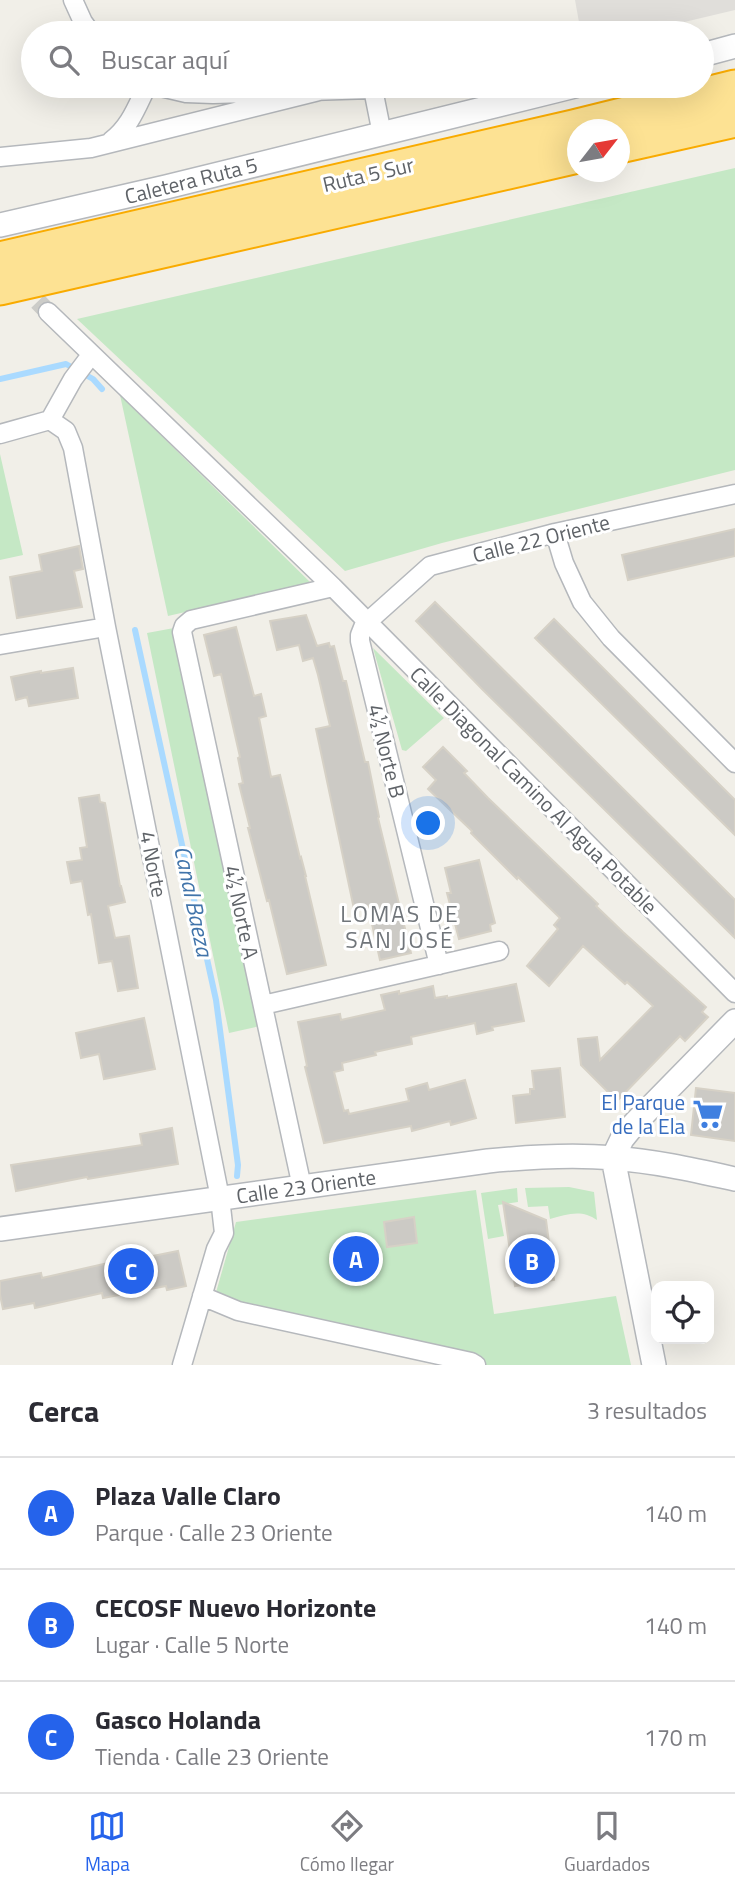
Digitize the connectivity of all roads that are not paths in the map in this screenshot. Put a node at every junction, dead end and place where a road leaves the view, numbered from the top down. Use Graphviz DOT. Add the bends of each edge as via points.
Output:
graph roads {
  1 [pos="73,0"];
  2 [pos="83,21"];
  3 [pos="735,46"];
  4 [pos="714,52"];
  5 [pos="735,87"];
  6 [pos="714,92"];
  7 [pos="142,98"];
  8 [pos="291,98"];
  9 [pos="375,98"];
  10 [pos="527,98"];
  11 [pos="691,98"];
  12 [pos="735,120"];
  13 [pos="382,134"];
  14 [pos="109,143"];
  15 [pos="630,144"];
  16 [pos="0,157"];
  17 [pos="567,159"];
  18 [pos="0,225"];
  19 [pos="0,259"];
  20 [pos="64,273"];
  21 [pos="0,288"];
  22 [pos="0,296"];
  23 [pos="48,312"];
  24 [pos="88,360"];
  25 [pos="50,420"];
  26 [pos="0,434"];
  27 [pos="735,494"];
  28 [pos="555,533"];
  29 [pos="333,587"];
  30 [pos="367,622"];
  31 [pos="106,626"];
  32 [pos="0,645"];
  33 [pos="735,763"];
  34 [pos="499,951"];
  35 [pos="439,965"];
  36 [pos="735,993"];
  37 [pos="263,1005"];
  38 [pos="735,1021"];
  39 [pos="613,1158"];
  40 [pos="735,1179"];
  41 [pos="302,1187"];
  42 [pos="224,1197"];
  43 [pos="0,1229"];
  44 [pos="202,1296"];
  45 [pos="181,1365"];
  46 [pos="475,1365"];
  47 [pos="654,1365"];
  1 -- 2 [label="street"];
  3 -- 4 [label="street"];
  5 -- 6 [label="highway, Ruta 5 Sur"];
  7 -- 14 [label="street" via="128,126"];
  8 -- 14 [label="street"];
  9 -- 13 [label="street"];
  10 -- 13 [label="street, Caletera Ruta 5"];
  11 -- 19 [label="highway, Ruta 5 Sur"];
  12 -- 15 [label="highway"];
  13 -- 18 [label="street, Caletera Ruta 5"];
  14 -- 16 [label="street"];
  17 -- 20 [label="highway, Ruta 5 Sur"];
  20 -- 21 [label="highway, Ruta 5 Sur"];
  20 -- 22 [label="highway"];
  23 -- 24 [label="street, Calle Diagonal Camino Al Agua Potable"];
  24 -- 25 [label="street"];
  24 -- 29 [label="street, Calle Diagonal Camino Al Agua Potable"];
  25 -- 26 [label="street"];
  25 -- 31 [label="street, 4 Norte" via="66,431 73,448"];
  27 -- 28 [label="street, Calle 22 Oriente"];
  28 -- 30 [label="street, Calle 22 Oriente" via="430,566"];
  28 -- 33 [label="street" via="582,602"];
  29 -- 30 [label="street, Calle Diagonal Camino Al Agua Potable"];
  29 -- 37 [label="street, 4½ Norte A" via="191,620 184,626 182,638"];
  30 -- 35 [label="street, 4½ Norte B" via="360,641"];
  30 -- 36 [label="street, Calle Diagonal Camino Al Agua Potable"];
  31 -- 32 [label="street"];
  31 -- 42 [label="street, 4 Norte"];
  34 -- 35 [label="street"];
  35 -- 37 [label="street"];
  37 -- 41 [label="street, 4½ Norte A"];
  38 -- 39 [label="street" via="635,1123"];
  39 -- 40 [label="street, Calle 23 Oriente"];
  39 -- 41 [label="street, Calle 23 Oriente" via="522,1157"];
  39 -- 47 [label="street"];
  41 -- 42 [label="street, Calle 23 Oriente"];
  42 -- 43 [label="street, Calle 23 Oriente"];
  42 -- 44 [label="street, 4 Norte" via="224,1233"];
  44 -- 45 [label="street, 4 Norte"];
  44 -- 46 [label="street" via="238,1311"];
}
